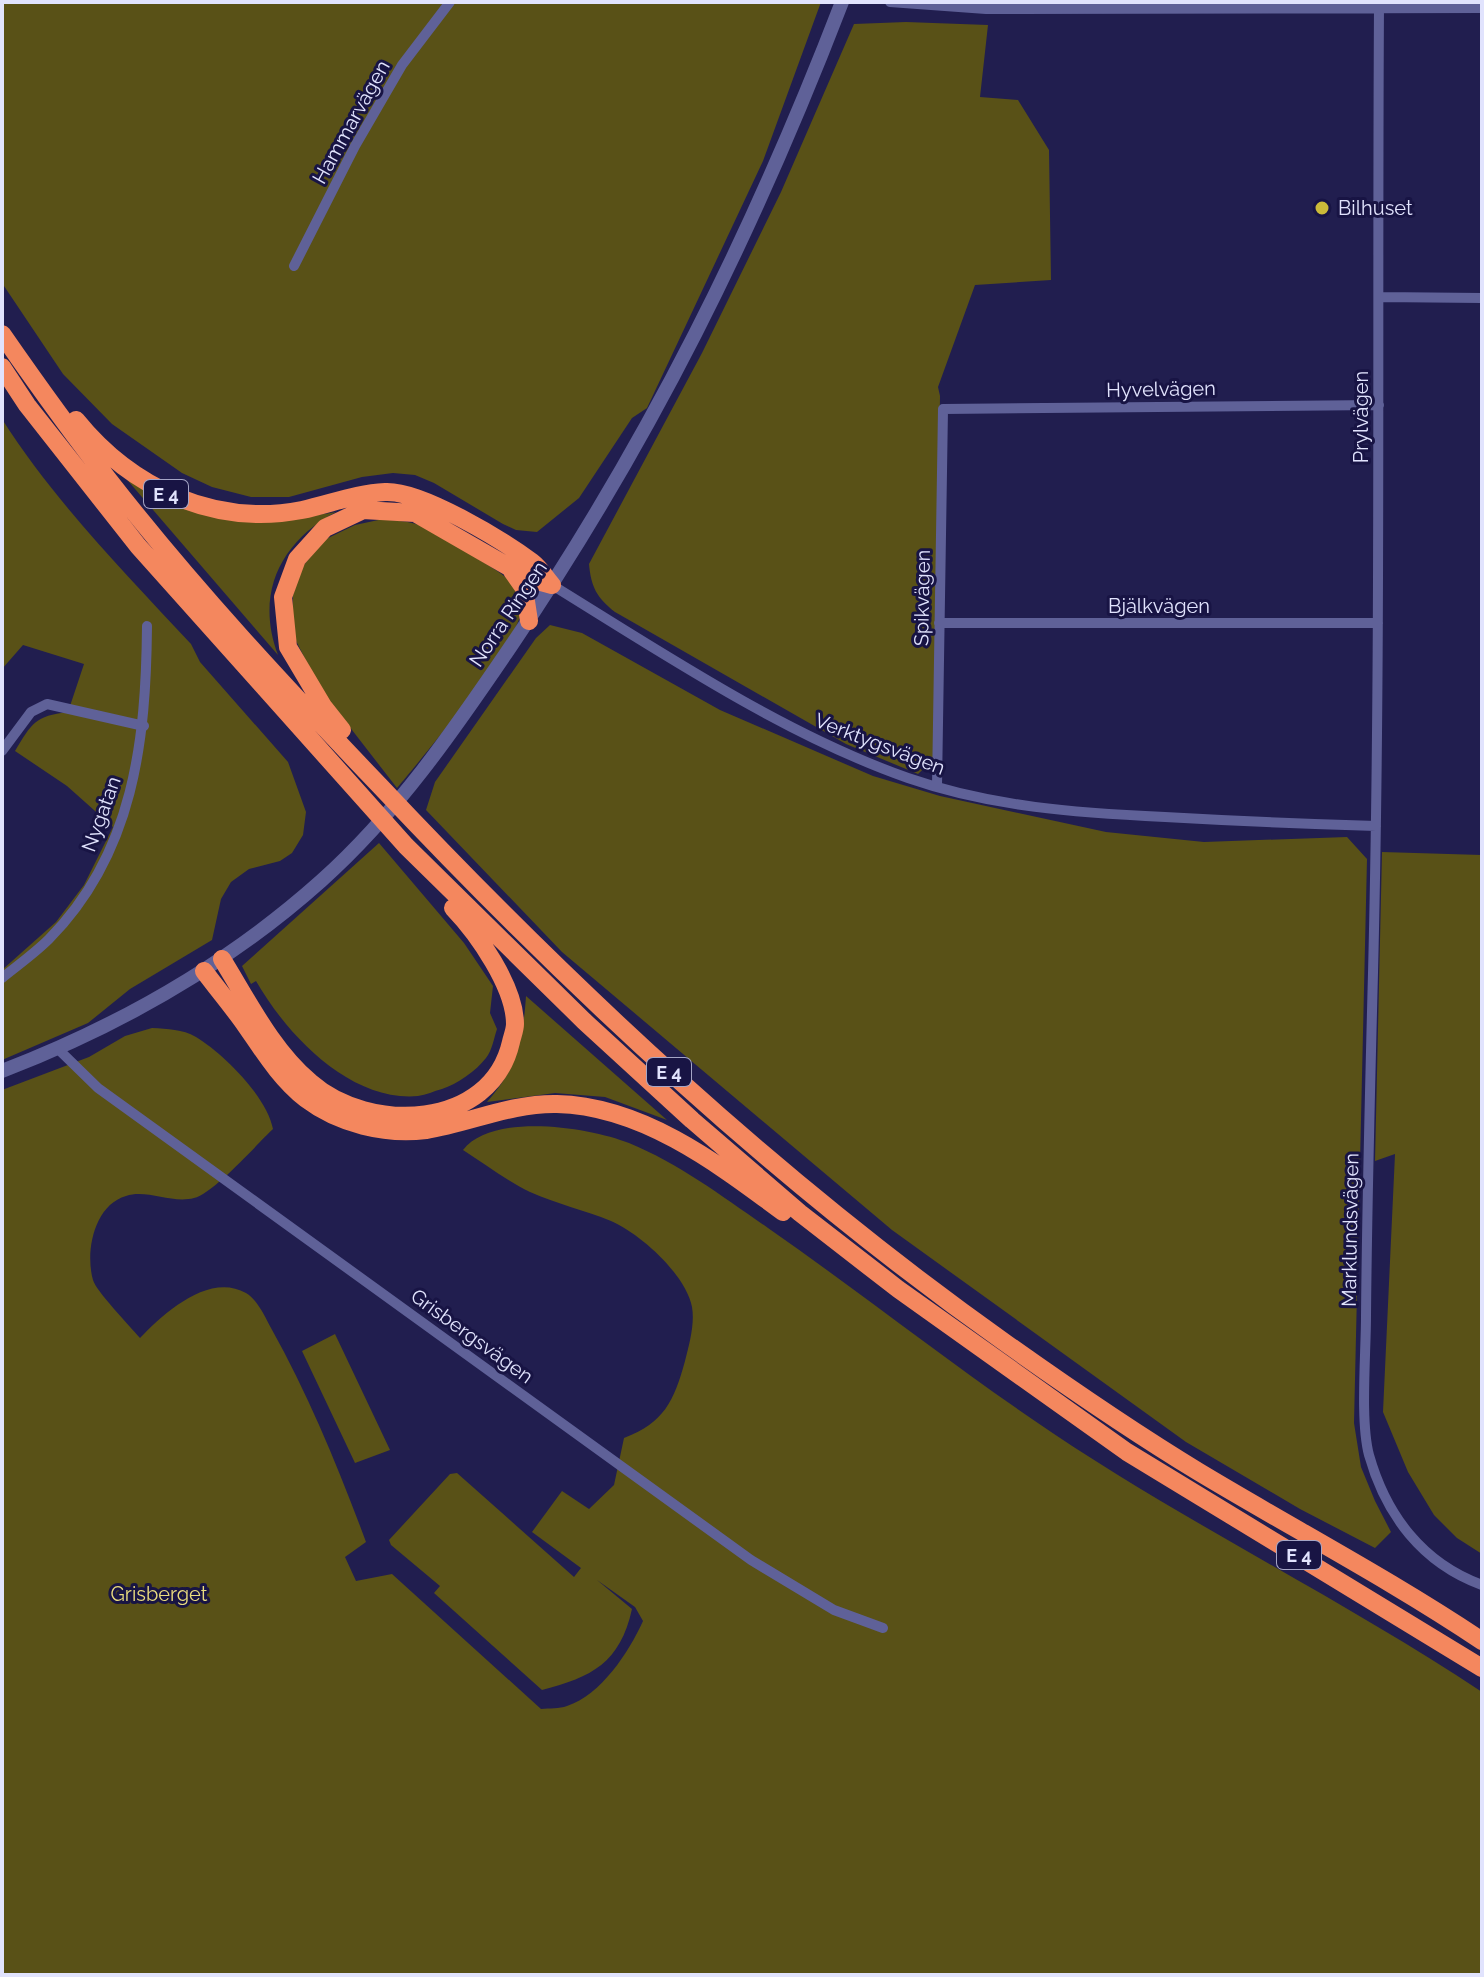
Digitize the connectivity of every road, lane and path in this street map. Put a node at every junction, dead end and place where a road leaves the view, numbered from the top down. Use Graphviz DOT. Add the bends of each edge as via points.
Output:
graph roads {
  1 [pos="450,2"];
  2 [pos="842,2"];
  3 [pos="890,2"];
  4 [pos="1379,8"];
  5 [pos="1482,8"];
  6 [pos="294,266"];
  7 [pos="1379,297"];
  8 [pos="1482,298"];
  9 [pos="3,335"];
  10 [pos="2,367"];
  11 [pos="1379,405"];
  12 [pos="943,409"];
  13 [pos="512,568"];
  14 [pos="552,585"];
  15 [pos="529,621"];
  16 [pos="939,623"];
  17 [pos="1378,623"];
  18 [pos="147,626"];
  19 [pos="144,726"];
  20 [pos="2,751"];
  21 [pos="376,783"];
  22 [pos="937,786"];
  23 [pos="1376,826"];
  24 [pos="406,846"];
  25 [pos="222,959"];
  26 [pos="204,971"];
  27 [pos="2,978"];
  28 [pos="57,1048"];
  29 [pos="2,1071"];
  30 [pos="844,1247"];
  31 [pos="1482,1585"];
  32 [pos="883,1628"];
  33 [pos="1482,1641"];
  34 [pos="1482,1668"];
  1 -- 6 [label="street, Hammarvägen" via="402,65"];
  2 -- 14 [label="main road, Norra Ringen" via="801,108 696,336"];
  3 -- 4 [label="street" via="986,9"];
  4 -- 5 [label="street"];
  4 -- 7 [label="street, Prylvägen"];
  7 -- 8 [label="street"];
  7 -- 11 [label="street, Prylvägen"];
  9 -- 14 [label="highway, E 4" via="83,429 121,465 161,491 226,513 260,515 389,491 435,503 535,564"];
  9 -- 21 [label="highway, E 4" via="110,482"];
  10 -- 24 [label="highway, E 4" via="138,546"];
  11 -- 12 [label="street, Hyvelvägen"];
  11 -- 17 [label="street, Prylvägen"];
  12 -- 16 [label="street, Spikvägen"];
  13 -- 14 [label="highway, E 4"];
  13 -- 15 [label="highway" via="524,588"];
  13 -- 21 [label="highway, E 4" via="415,513 363,510 325,528 297,559 283,597 288,647"];
  14 -- 15 [label="main road, Norra Ringen"];
  14 -- 22 [label="street, Verktygsvägen" via="806,736"];
  15 -- 25 [label="main road, Norra Ringen" via="416,780 363,841 257,935"];
  16 -- 17 [label="street, Bjälkvägen"];
  16 -- 22 [label="street, Spikvägen"];
  17 -- 23 [label="street, Prylvägen"];
  18 -- 19 [label="street, Nygatan"];
  19 -- 20 [label="street" via="47,704 31,712"];
  19 -- 27 [label="street, Nygatan" via="132,788 112,846 82,898 49,939"];
  21 -- 33 [label="highway, E 4" via="484,895 692,1094 909,1272 1092,1403"];
  22 -- 23 [label="street, Verktygsvägen" via="1058,811"];
  23 -- 31 [label="street, Marklundsvägen" via="1368,1451 1401,1525 1432,1559"];
  24 -- 25 [label="highway, E 4" via="503,977 515,1024 507,1057 481,1094 447,1110 401,1117 331,1096 286,1058"];
  24 -- 30 [label="highway, E 4" via="605,1041"];
  25 -- 26 [label="main road, Norra Ringen"];
  26 -- 28 [label="main road, Norra Ringen"];
  26 -- 30 [label="highway, E 4" via="271,1065 306,1098 341,1119 381,1130 425,1130 513,1107 558,1104 616,1114 678,1140 785,1214"];
  28 -- 29 [label="main road, Norra Ringen"];
  28 -- 32 [label="street, Grisbergsvägen" via="98,1088 751,1560 834,1610"];
  30 -- 34 [label="highway, E 4" via="1127,1452"];
}
